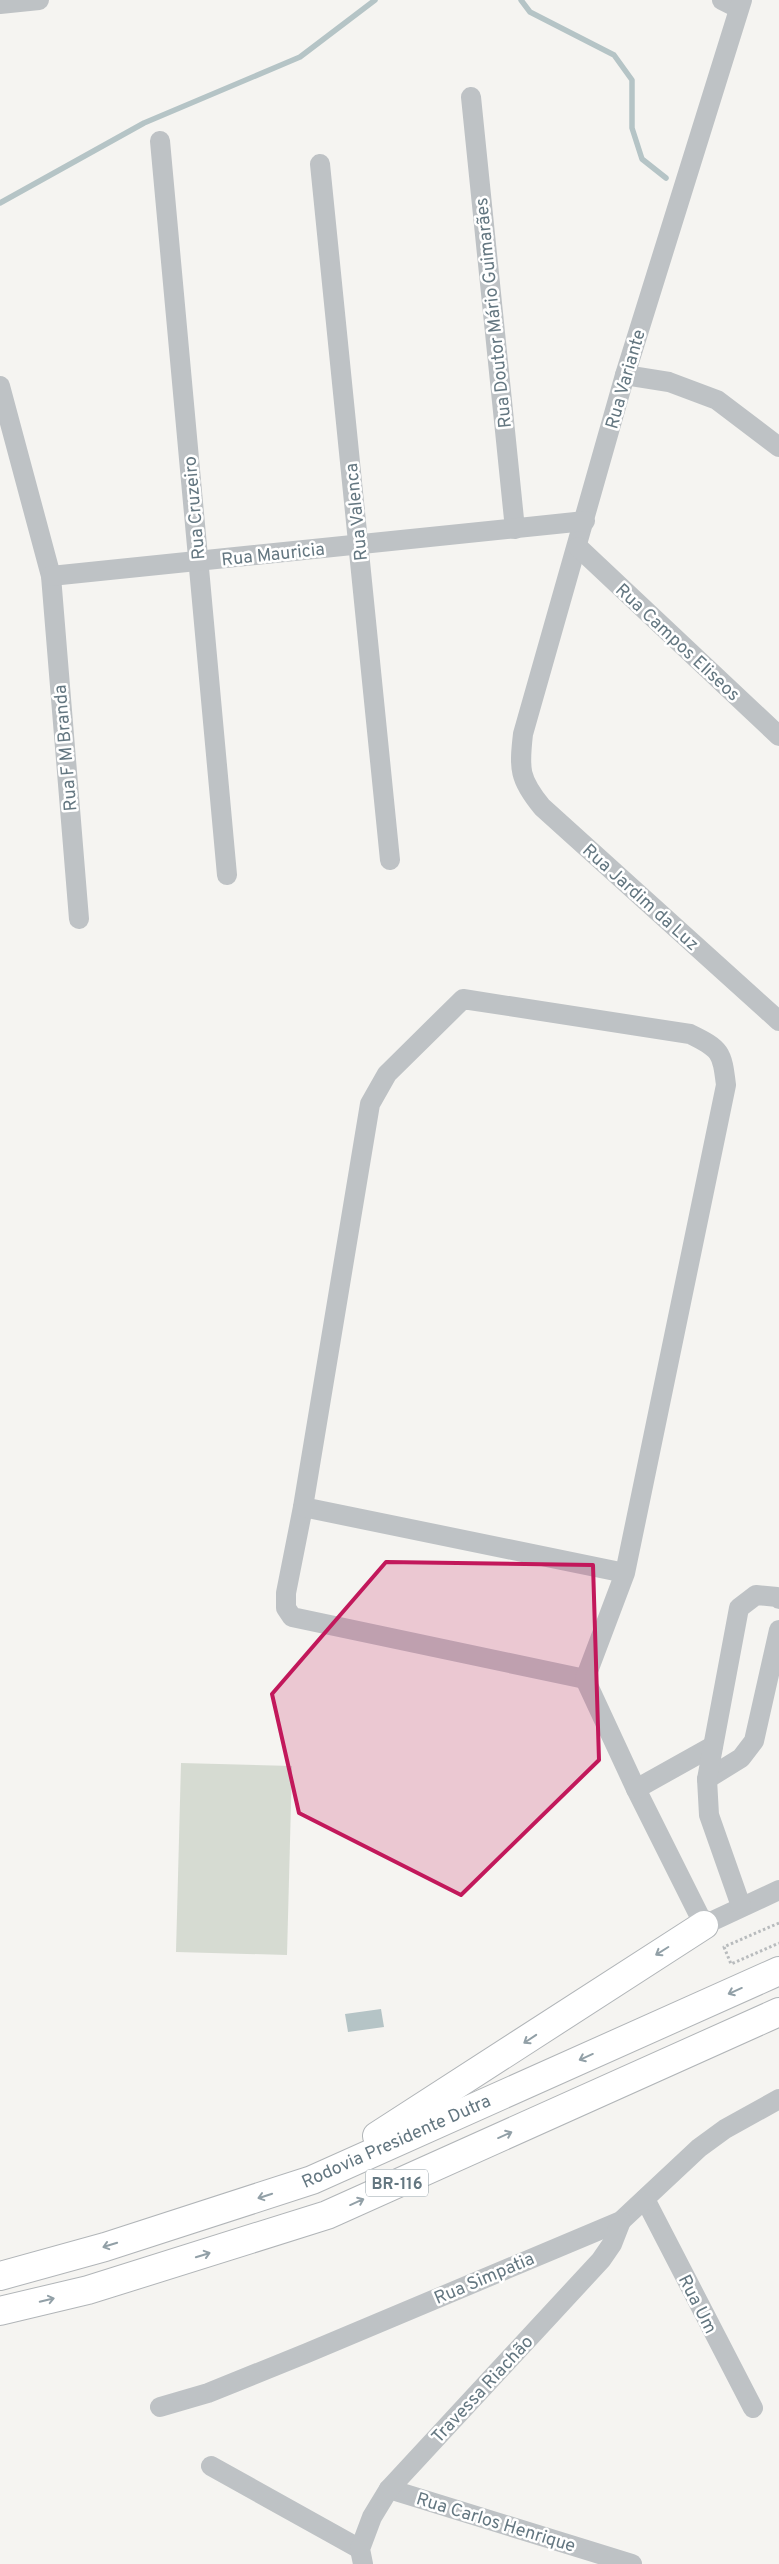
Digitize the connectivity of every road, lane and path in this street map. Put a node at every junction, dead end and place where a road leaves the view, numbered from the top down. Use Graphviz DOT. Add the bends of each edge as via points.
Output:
graph roads {
  1 [pos="39,0"];
  2 [pos="734,3"];
  3 [pos="0,4"];
  4 [pos="471,97"];
  5 [pos="160,141"];
  6 [pos="320,164"];
  7 [pos="625,375"];
  8 [pos="0,386"];
  9 [pos="779,447"];
  10 [pos="585,521"];
  11 [pos="514,528"];
  12 [pos="360,545"];
  13 [pos="578,547"];
  14 [pos="199,562"];
  15 [pos="51,576"];
  16 [pos="779,736"];
  17 [pos="520,761"];
  18 [pos="390,860"];
  19 [pos="227,876"];
  20 [pos="79,919"];
  21 [pos="779,1022"];
  22 [pos="304,1507"];
  23 [pos="625,1572"];
  24 [pos="779,1599"];
  25 [pos="779,1630"];
  26 [pos="586,1680"];
  27 [pos="714,1746"];
  28 [pos="707,1779"];
  29 [pos="636,1789"];
  30 [pos="779,1890"];
  31 [pos="741,1906"];
  32 [pos="779,1923"];
  33 [pos="704,1925"];
  34 [pos="779,1943"];
  35 [pos="779,1971"];
  36 [pos="779,2012"];
  37 [pos="779,2100"];
  38 [pos="312,2180"];
  39 [pos="645,2199"];
  40 [pos="621,2221"];
  41 [pos="0,2276"];
  42 [pos="0,2311"];
  43 [pos="160,2407"];
  44 [pos="753,2408"];
  45 [pos="211,2466"];
  46 [pos="389,2489"];
  47 [pos="361,2556"];
  48 [pos="632,2564"];
  1 -- 3 [label="street"];
  2 -- 7 [label="street, Rua Variante"];
  4 -- 11 [label="street, Rua Doutor Mário Guimarães"];
  5 -- 14 [label="street, Rua Cruzeiro"];
  6 -- 12 [label="street, Rua Valenca"];
  7 -- 9 [label="street" via="669,382 717,400"];
  7 -- 10 [label="street, Rua Variante"];
  8 -- 15 [label="street, Rua F M Branda"];
  10 -- 11 [label="street, Rua Mauricia"];
  10 -- 13 [label="street, Rua Variante"];
  11 -- 12 [label="street, Rua Mauricia"];
  12 -- 14 [label="street, Rua Mauricia"];
  12 -- 18 [label="street, Rua Valenca"];
  13 -- 16 [label="street, Rua Campos Eliseos"];
  13 -- 17 [label="street, Rua Variante" via="523,734"];
  14 -- 15 [label="street, Rua Mauricia"];
  14 -- 19 [label="street, Rua Cruzeiro"];
  15 -- 20 [label="street, Rua F M Branda"];
  17 -- 21 [label="street, Rua Jardim da Luz" via="526,788 542,807"];
  22 -- 23 [label="street"];
  22 -- 23 [label="street" via="370,1104 386,1074 463,999 690,1034 714,1045 723,1060 726,1085"];
  22 -- 26 [label="street" via="286,1593 286,1608 292,1617"];
  23 -- 26 [label="street"];
  24 -- 27 [label="street" via="756,1595 739,1608"];
  25 -- 28 [label="street" via="754,1741 741,1758"];
  26 -- 29 [label="street"];
  27 -- 28 [label="street"];
  27 -- 29 [label="street"];
  28 -- 31 [label="street" via="709,1816"];
  29 -- 33 [label="street"];
  30 -- 31 [label="street"];
  31 -- 33 [label="street"];
  32 -- 34 [label="path" via="724,1947 731,1964"];
  33 -- 38 [label="highway, one-way"];
  35 -- 38 [label="highway, Rodovia Presidente Dutra / BR-116, one-way"];
  42 -- 36 [label="highway, BR-116, one-way" via="88,2290 327,2215"];
  37 -- 39 [label="street, Rua Simpatia" via="725,2129 699,2148"];
  38 -- 41 [label="highway, Rodovia Presidente Dutra / BR-116, one-way" via="105,2247"];
  39 -- 40 [label="street, Rua Simpatia"];
  39 -- 44 [label="street, Rua Um"];
  40 -- 43 [label="street, Rua Simpatia" via="208,2393"];
  40 -- 46 [label="street, Travessa Riachão" via="601,2260"];
  45 -- 47 [label="street"];
  46 -- 47 [label="street, Travessa Riachão" via="372,2517"];
  46 -- 48 [label="street, Rua Carlos Henrique"];
}
